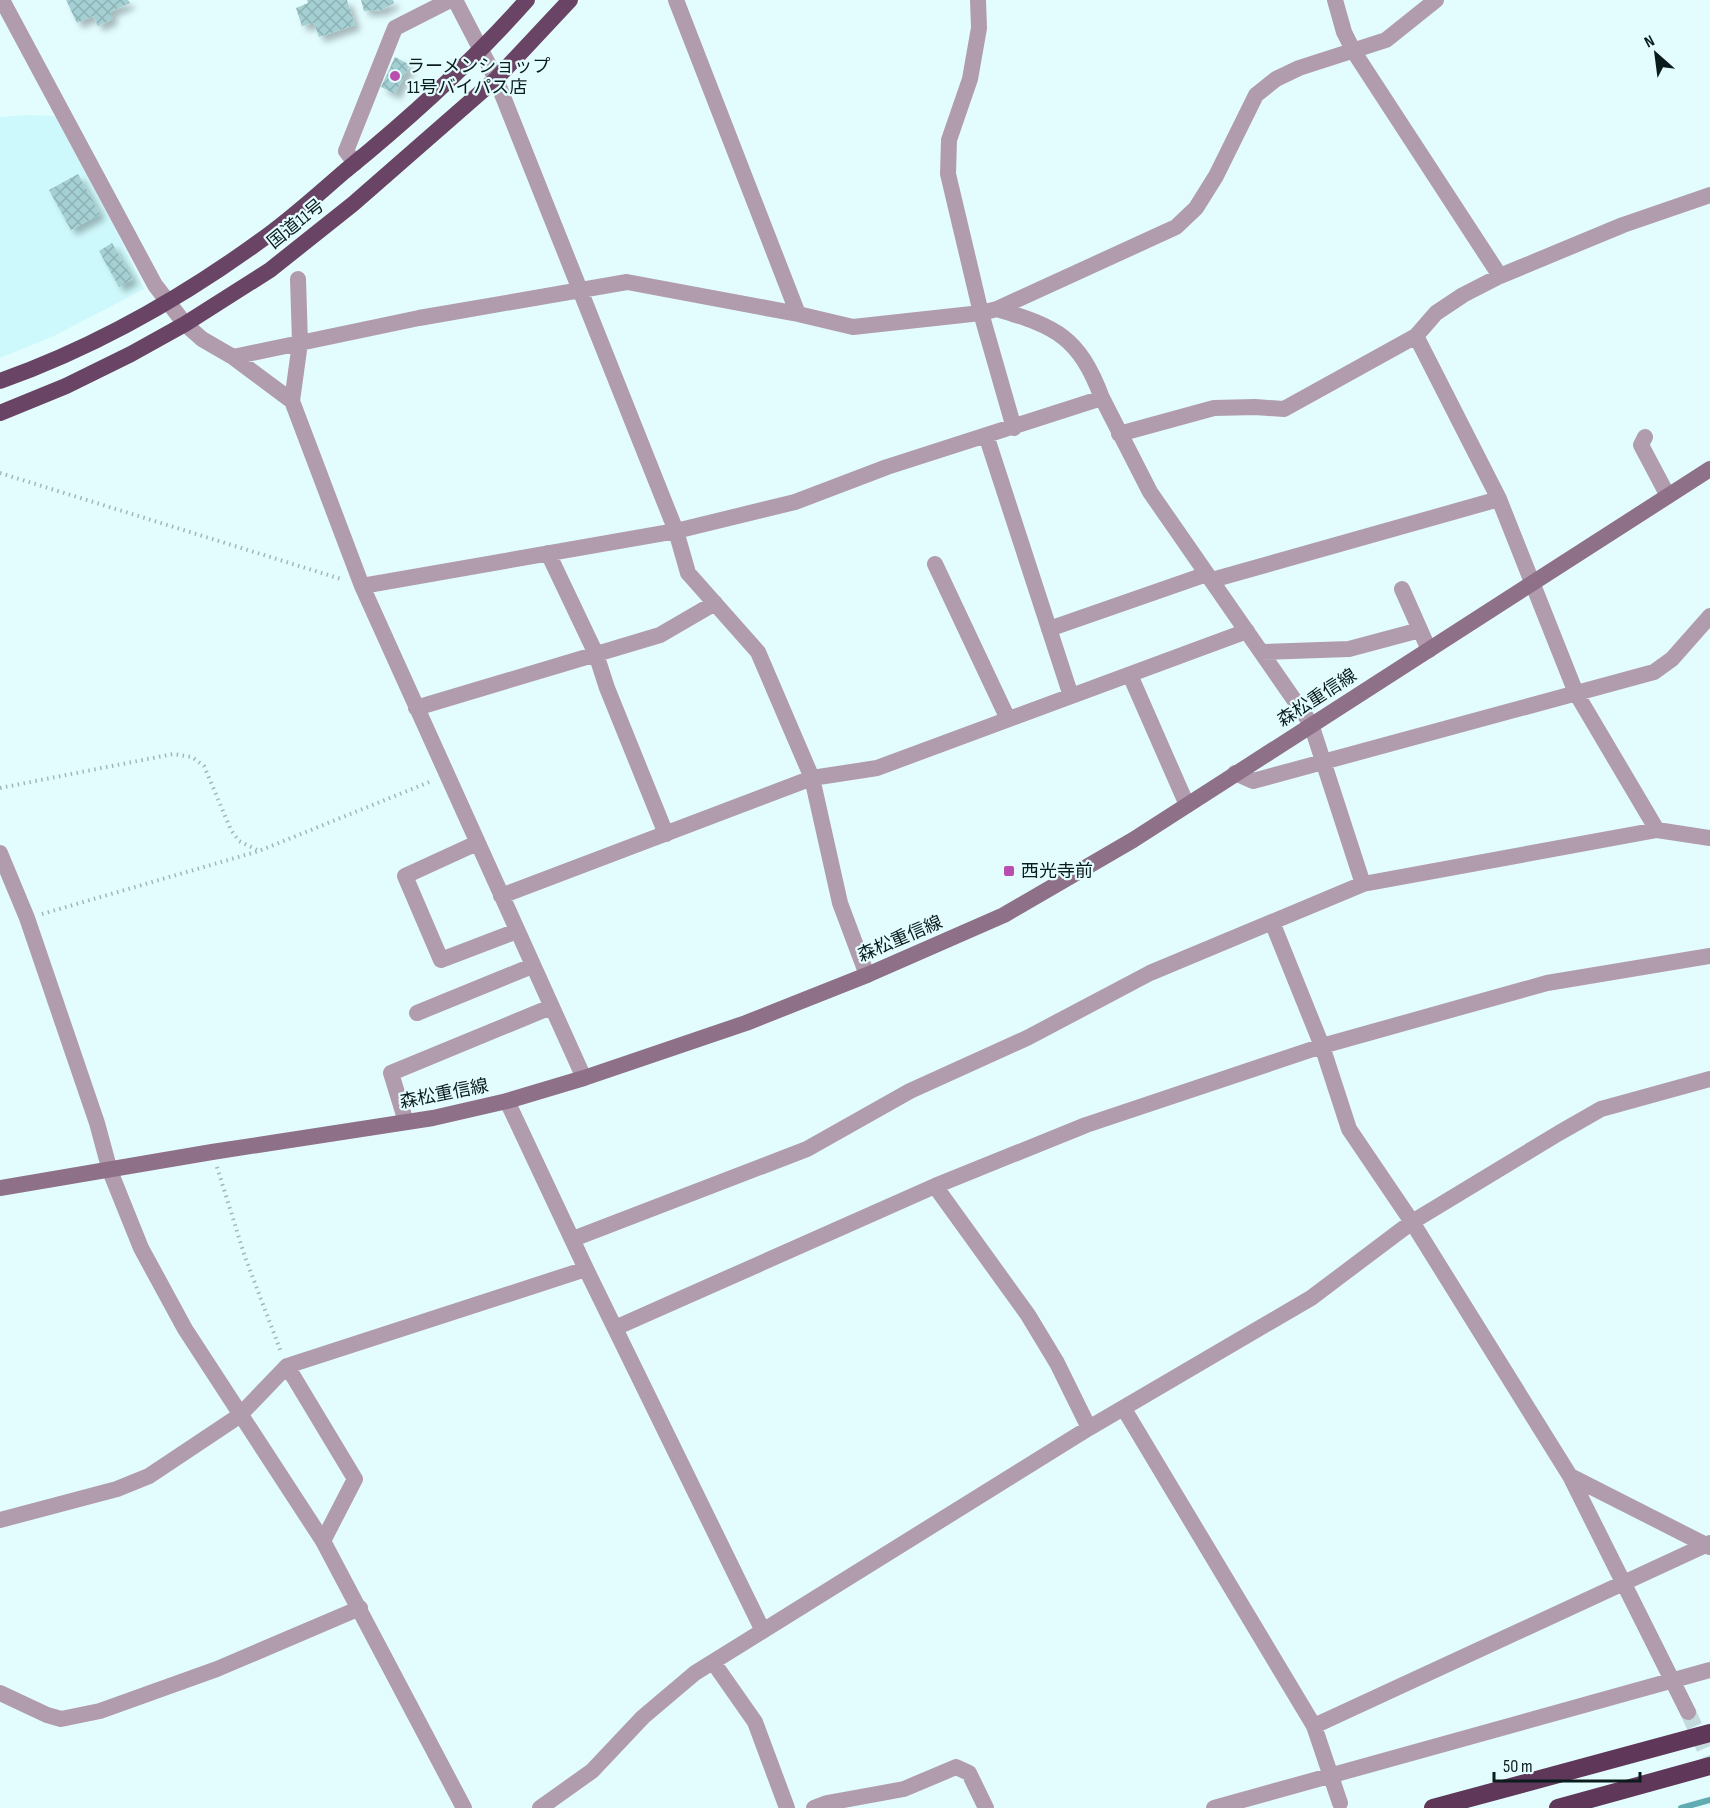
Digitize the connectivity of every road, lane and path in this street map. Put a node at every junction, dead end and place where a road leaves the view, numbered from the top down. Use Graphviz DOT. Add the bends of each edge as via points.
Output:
graph roads {
  1 [pos="2,0"];
  2 [pos="450,0"];
  3 [pos="455,0"];
  4 [pos="527,0"];
  5 [pos="570,0"];
  6 [pos="676,0"];
  7 [pos="978,0"];
  8 [pos="1335,0"];
  9 [pos="1436,0"];
  10 [pos="482,51"];
  11 [pos="1354,52"];
  12 [pos="496,79"];
  13 [pos="355,163"];
  14 [pos="1710,195"];
  15 [pos="1500,276"];
  16 [pos="298,279"];
  17 [pos="580,291"];
  18 [pos="167,302"];
  19 [pos="989,311"];
  20 [pos="798,314"];
  21 [pos="185,324"];
  22 [pos="1416,336"];
  23 [pos="300,343"];
  24 [pos="233,357"];
  25 [pos="0,381"];
  26 [pos="1102,398"];
  27 [pos="292,401"];
  28 [pos="0,413"];
  29 [pos="1014,428"];
  30 [pos="1119,434"];
  31 [pos="986,435"];
  32 [pos="1645,438"];
  33 [pos="1710,469"];
  34 [pos="0,473"];
  35 [pos="1668,496"];
  36 [pos="1499,499"];
  37 [pos="676,531"];
  38 [pos="548,553"];
  39 [pos="935,564"];
  40 [pos="1209,577"];
  41 [pos="1531,584"];
  42 [pos="362,586"];
  43 [pos="1402,589"];
  44 [pos="715,603"];
  45 [pos="1710,616"];
  46 [pos="1049,629"];
  47 [pos="1420,630"];
  48 [pos="1247,631"];
  49 [pos="1429,650"];
  50 [pos="1262,652"];
  51 [pos="596,654"];
  52 [pos="1130,675"];
  53 [pos="1576,693"];
  54 [pos="1071,696"];
  55 [pos="416,708"];
  56 [pos="1008,719"];
  57 [pos="1311,724"];
  58 [pos="1323,761"];
  59 [pos="1235,773"];
  60 [pos="446,776"];
  61 [pos="812,778"];
  62 [pos="0,788"];
  63 [pos="1187,805"];
  64 [pos="1657,830"];
  65 [pos="666,834"];
  66 [pos="1710,838"];
  67 [pos="477,843"];
  68 [pos="259,851"];
  69 [pos="0,854"];
  70 [pos="1363,884"];
  71 [pos="501,896"];
  72 [pos="27,918"];
  73 [pos="1272,922"];
  74 [pos="517,931"];
  75 [pos="1710,956"];
  76 [pos="532,966"];
  77 [pos="867,975"];
  78 [pos="551,1007"];
  79 [pos="417,1012"];
  80 [pos="1322,1046"];
  81 [pos="584,1078"];
  82 [pos="1710,1078"];
  83 [pos="507,1101"];
  84 [pos="406,1122"];
  85 [pos="212,1152"];
  86 [pos="110,1171"];
  87 [pos="935,1186"];
  88 [pos="0,1188"];
  89 [pos="1412,1222"];
  90 [pos="573,1239"];
  91 [pos="586,1269"];
  92 [pos="615,1328"];
  93 [pos="286,1366"];
  94 [pos="1124,1409"];
  95 [pos="239,1416"];
  96 [pos="1089,1428"];
  97 [pos="1569,1476"];
  98 [pos="0,1520"];
  99 [pos="323,1541"];
  100 [pos="1708,1545"];
  101 [pos="1623,1583"];
  102 [pos="360,1608"];
  103 [pos="763,1631"];
  104 [pos="713,1662"];
  105 [pos="1710,1670"];
  106 [pos="1671,1681"];
  107 [pos="0,1693"];
  108 [pos="1688,1712"];
  109 [pos="1314,1726"];
  110 [pos="1710,1733"];
  111 [pos="1710,1766"];
  112 [pos="1331,1776"];
  113 [pos="1341,1803"];
  114 [pos="464,1808"];
  115 [pos="540,1808"];
  116 [pos="787,1808"];
  117 [pos="814,1808"];
  118 [pos="986,1808"];
  119 [pos="1214,1808"];
  120 [pos="1433,1808"];
  121 [pos="1558,1808"];
  1 -- 18 [label="street"];
  2 -- 13 [label="street" via="395,28 346,151"];
  3 -- 10 [label="street"];
  4 -- 10 [label="highway, 国道11号"];
  5 -- 12 [label="highway, 国道11号"];
  6 -- 20 [label="street"];
  7 -- 19 [label="street" via="979,28 970,79 949,140 948,174"];
  8 -- 11 [label="street"];
  9 -- 11 [label="street" via="1386,40"];
  10 -- 12 [label="street"];
  10 -- 13 [label="highway, 国道11号"];
  11 -- 15 [label="street"];
  11 -- 19 [label="street" via="1299,68 1256,95 1216,176 1196,208 1176,227"];
  12 -- 17 [label="street"];
  12 -- 21 [label="highway, 国道11号" via="353,204 270,270"];
  13 -- 18 [label="highway, 国道11号" via="261,240"];
  14 -- 15 [label="street" via="1623,225"];
  15 -- 22 [label="street" via="1436,313"];
  16 -- 23 [label="street"];
  17 -- 20 [label="street" via="627,282"];
  17 -- 23 [label="street"];
  17 -- 37 [label="street"];
  18 -- 21 [label="street"];
  18 -- 25 [label="highway, 国道11号" via="90,344"];
  19 -- 20 [label="street" via="852,327"];
  19 -- 26 [label="street" via="1036,321 1070,340 1082,354"];
  19 -- 29 [label="street"];
  21 -- 24 [label="street"];
  21 -- 28 [label="highway, 国道11号" via="66,386"];
  22 -- 30 [label="street" via="1284,409 1214,408"];
  22 -- 36 [label="street"];
  23 -- 24 [label="street"];
  23 -- 27 [label="street"];
  24 -- 27 [label="street"];
  26 -- 29 [label="street"];
  26 -- 30 [label="street"];
  27 -- 42 [label="street"];
  29 -- 31 [label="street"];
  30 -- 40 [label="street" via="1150,492"];
  31 -- 37 [label="street" via="886,466 795,502"];
  31 -- 46 [label="street"];
  32 -- 35 [label="street" via="1641,446"];
  33 -- 35 [label="main road, 森松重信線"];
  34 -- 42 [label="path"];
  35 -- 41 [label="main road, 森松重信線"];
  36 -- 40 [label="street"];
  36 -- 41 [label="street"];
  37 -- 38 [label="street"];
  37 -- 44 [label="street" via="688,573"];
  38 -- 42 [label="street"];
  38 -- 51 [label="street"];
  39 -- 56 [label="street"];
  40 -- 46 [label="street"];
  40 -- 48 [label="street"];
  41 -- 49 [label="main road, 森松重信線"];
  41 -- 53 [label="street"];
  42 -- 55 [label="street"];
  43 -- 47 [label="street"];
  44 -- 51 [label="street" via="660,635"];
  44 -- 61 [label="street" via="758,652"];
  45 -- 53 [label="street" via="1672,659 1654,672"];
  46 -- 54 [label="street"];
  47 -- 49 [label="street"];
  47 -- 50 [label="street" via="1349,650"];
  48 -- 50 [label="street"];
  48 -- 52 [label="street"];
  49 -- 57 [label="main road, 森松重信線"];
  50 -- 57 [label="street"];
  51 -- 55 [label="street"];
  51 -- 65 [label="street"];
  52 -- 54 [label="street"];
  52 -- 63 [label="street"];
  53 -- 58 [label="street"];
  53 -- 64 [label="street"];
  54 -- 56 [label="street"];
  55 -- 60 [label="street"];
  56 -- 61 [label="street" via="877,768"];
  57 -- 58 [label="street"];
  57 -- 59 [label="main road, 森松重信線"];
  58 -- 59 [label="street" via="1253,781"];
  58 -- 70 [label="street"];
  59 -- 63 [label="main road, 森松重信線"];
  60 -- 67 [label="street"];
  60 -- 68 [label="path"];
  61 -- 65 [label="street"];
  61 -- 77 [label="street" via="840,903"];
  62 -- 68 [label="path" via="173,754 192,756 204,766 231,830 239,841"];
  63 -- 77 [label="main road, 森松重信線" via="1004,915"];
  64 -- 66 [label="street"];
  64 -- 70 [label="street"];
  65 -- 71 [label="street"];
  67 -- 71 [label="street"];
  67 -- 74 [label="street" via="405,876 441,960"];
  68 -- 72 [label="path"];
  69 -- 72 [label="street"];
  70 -- 73 [label="street"];
  71 -- 74 [label="street"];
  72 -- 86 [label="street"];
  73 -- 80 [label="street"];
  73 -- 90 [label="street" via="1150,973 1027,1038 910,1091 807,1149"];
  74 -- 76 [label="street"];
  75 -- 80 [label="street" via="1547,983"];
  76 -- 78 [label="street"];
  76 -- 79 [label="street"];
  77 -- 81 [label="main road, 森松重信線" via="747,1023"];
  78 -- 81 [label="street"];
  78 -- 84 [label="street" via="391,1073"];
  80 -- 87 [label="street" via="1086,1125"];
  80 -- 89 [label="street" via="1349,1129"];
  81 -- 83 [label="main road, 森松重信線"];
  82 -- 89 [label="street" via="1601,1109"];
  83 -- 84 [label="main road, 森松重信線"];
  83 -- 90 [label="street"];
  84 -- 85 [label="main road, 森松重信線"];
  85 -- 86 [label="main road, 森松重信線"];
  85 -- 93 [label="path" via="245,1257"];
  86 -- 88 [label="main road, 森松重信線"];
  86 -- 95 [label="street" via="141,1248"];
  87 -- 92 [label="street"];
  87 -- 96 [label="street" via="1028,1316"];
  89 -- 94 [label="street" via="1311,1298"];
  89 -- 97 [label="street"];
  90 -- 91 [label="street"];
  91 -- 92 [label="street"];
  91 -- 93 [label="street"];
  92 -- 103 [label="street"];
  93 -- 95 [label="street"];
  93 -- 99 [label="street" via="355,1479"];
  94 -- 96 [label="street"];
  94 -- 109 [label="street"];
  95 -- 98 [label="street" via="149,1476 117,1489"];
  95 -- 99 [label="street"];
  96 -- 103 [label="street"];
  97 -- 100 [label="street"];
  97 -- 101 [label="street"];
  99 -- 102 [label="street"];
  100 -- 101 [label="street"];
  101 -- 106 [label="street"];
  101 -- 109 [label="street"];
  102 -- 107 [label="street" via="218,1669 100,1712 61,1719"];
  102 -- 114 [label="street"];
  103 -- 104 [label="street"];
  104 -- 115 [label="street" via="664,1697 592,1771"];
  104 -- 116 [label="street" via="755,1722"];
  105 -- 106 [label="street"];
  106 -- 108 [label="street"];
  106 -- 112 [label="street"];
  109 -- 112 [label="street"];
  110 -- 120 [label="highway"];
  111 -- 121 [label="highway"];
  112 -- 113 [label="street"];
  112 -- 119 [label="street"];
  117 -- 118 [label="street" via="904,1789 956,1767 969,1773"];
}
